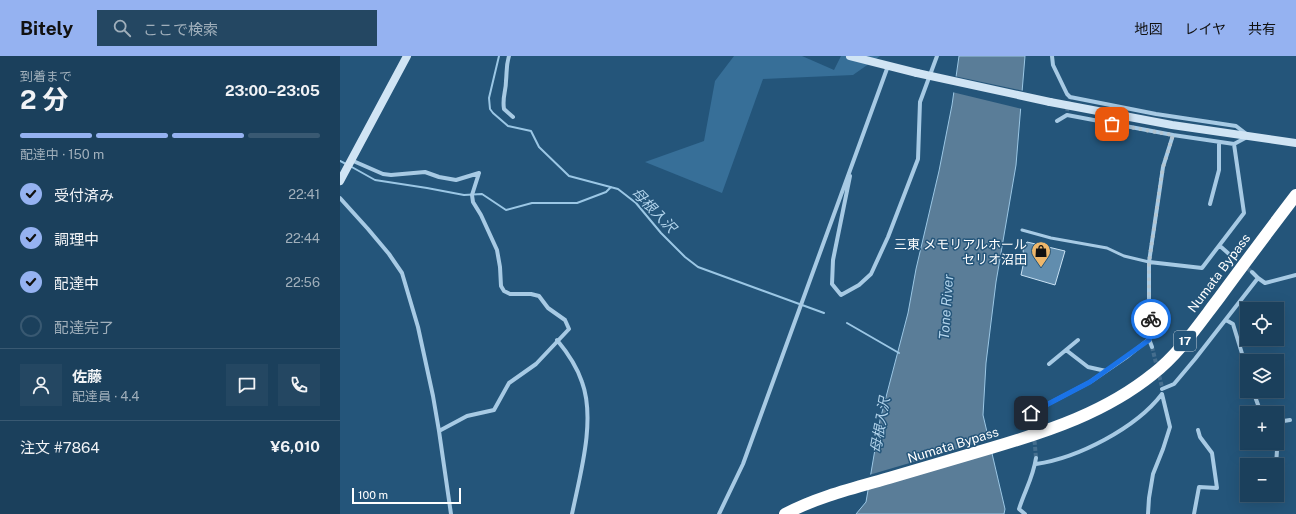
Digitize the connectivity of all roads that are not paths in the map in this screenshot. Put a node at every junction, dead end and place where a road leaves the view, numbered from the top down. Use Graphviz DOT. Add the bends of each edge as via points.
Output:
graph roads {
  1 [pos="509,56"];
  2 [pos="850,56"];
  3 [pos="937,56"];
  4 [pos="1052,56"];
  5 [pos="406,57"];
  6 [pos="888,65"];
  7 [pos="513,117"];
  8 [pos="1057,121"];
  9 [pos="1173,135"];
  10 [pos="1249,136"];
  11 [pos="1219,142"];
  12 [pos="1296,143"];
  13 [pos="1234,144"];
  14 [pos="351,160"];
  15 [pos="853,163"];
  16 [pos="340,181"];
  17 [pos="1296,195"];
  18 [pos="340,198"];
  19 [pos="1210,204"];
  20 [pos="1022,230"];
  21 [pos="1220,246"];
  22 [pos="1229,254"];
  23 [pos="1149,262"];
  24 [pos="1252,272"];
  25 [pos="1296,275"];
  26 [pos="1258,278"];
  27 [pos="1226,320"];
  28 [pos="557,340"];
  29 [pos="1078,340"];
  30 [pos="1149,340"];
  31 [pos="1152,347"];
  32 [pos="1066,350"];
  33 [pos="1242,354"];
  34 [pos="1049,364"];
  35 [pos="1106,371"];
  36 [pos="1162,390"];
  37 [pos="1290,420"];
  38 [pos="1284,421"];
  39 [pos="1033,423"];
  40 [pos="1198,430"];
  41 [pos="439,431"];
  42 [pos="1036,458"];
  43 [pos="1036,464"];
  44 [pos="450,514"];
  45 [pos="572,514"];
  46 [pos="719,514"];
  47 [pos="785,514"];
  48 [pos="1025,514"];
  49 [pos="1148,514"];
  50 [pos="1194,514"];
  1 -- 7 [label="street" via="503,99 504,109"];
  2 -- 6 [label="street"];
  3 -- 15 [label="street" via="920,102 918,160 888,237 871,274 859,285 841,295 832,284 833,260"];
  4 -- 10 [label="street" via="1053,65 1070,98 1236,126"];
  5 -- 14 [label="street"];
  6 -- 10 [label="street, bridge" via="1151,122"];
  6 -- 15 [label="street"];
  8 -- 9 [label="street" via="1067,113"];
  9 -- 11 [label="street"];
  9 -- 23 [label="street" via="1163,167"];
  10 -- 12 [label="street"];
  10 -- 13 [label="street"];
  11 -- 13 [label="street"];
  11 -- 19 [label="street" via="1219,170"];
  13 -- 21 [label="street" via="1244,214"];
  14 -- 16 [label="street"];
  14 -- 28 [label="street" via="391,175 424,172 456,180 479,173 472,194 473,202 497,250 501,286 510,294 539,296 548,308 565,320 569,329"];
  15 -- 46 [label="street" via="744,464"];
  17 -- 47 [label="highway, Numata Bypass / 17" via="1178,350 1155,373 1113,401 1067,423 1031,436 843,491"];
  18 -- 41 [label="street" via="389,254 402,273 418,327"];
  20 -- 23 [label="lane" via="1050,238 1107,248 1124,256"];
  21 -- 22 [label="street"];
  21 -- 23 [label="street" via="1202,268"];
  23 -- 30 [label="street" via="1152,334"];
  24 -- 26 [label="street"];
  25 -- 26 [label="street" via="1265,283"];
  26 -- 27 [label="street"];
  27 -- 33 [label="street" via="1233,324"];
  27 -- 36 [label="street" via="1174,384"];
  28 -- 41 [label="street" via="536,364 509,383 494,410 467,416"];
  28 -- 45 [label="street" via="582,380 587,397 586,435"];
  29 -- 32 [label="street"];
  30 -- 31 [label="street"];
  30 -- 35 [label="street"];
  32 -- 34 [label="street"];
  32 -- 35 [label="street" via="1088,367"];
  35 -- 39 [label="street" via="1031,413"];
  36 -- 43 [label="street" via="1155,404 1110,436 1083,450"];
  36 -- 49 [label="street" via="1170,427 1152,474"];
  37 -- 38 [label="street"];
  40 -- 50 [label="street" via="1212,453 1217,488 1199,487"];
  41 -- 44 [label="street"];
  42 -- 43 [label="street"];
  43 -- 48 [label="street" via="1019,509"];
}
